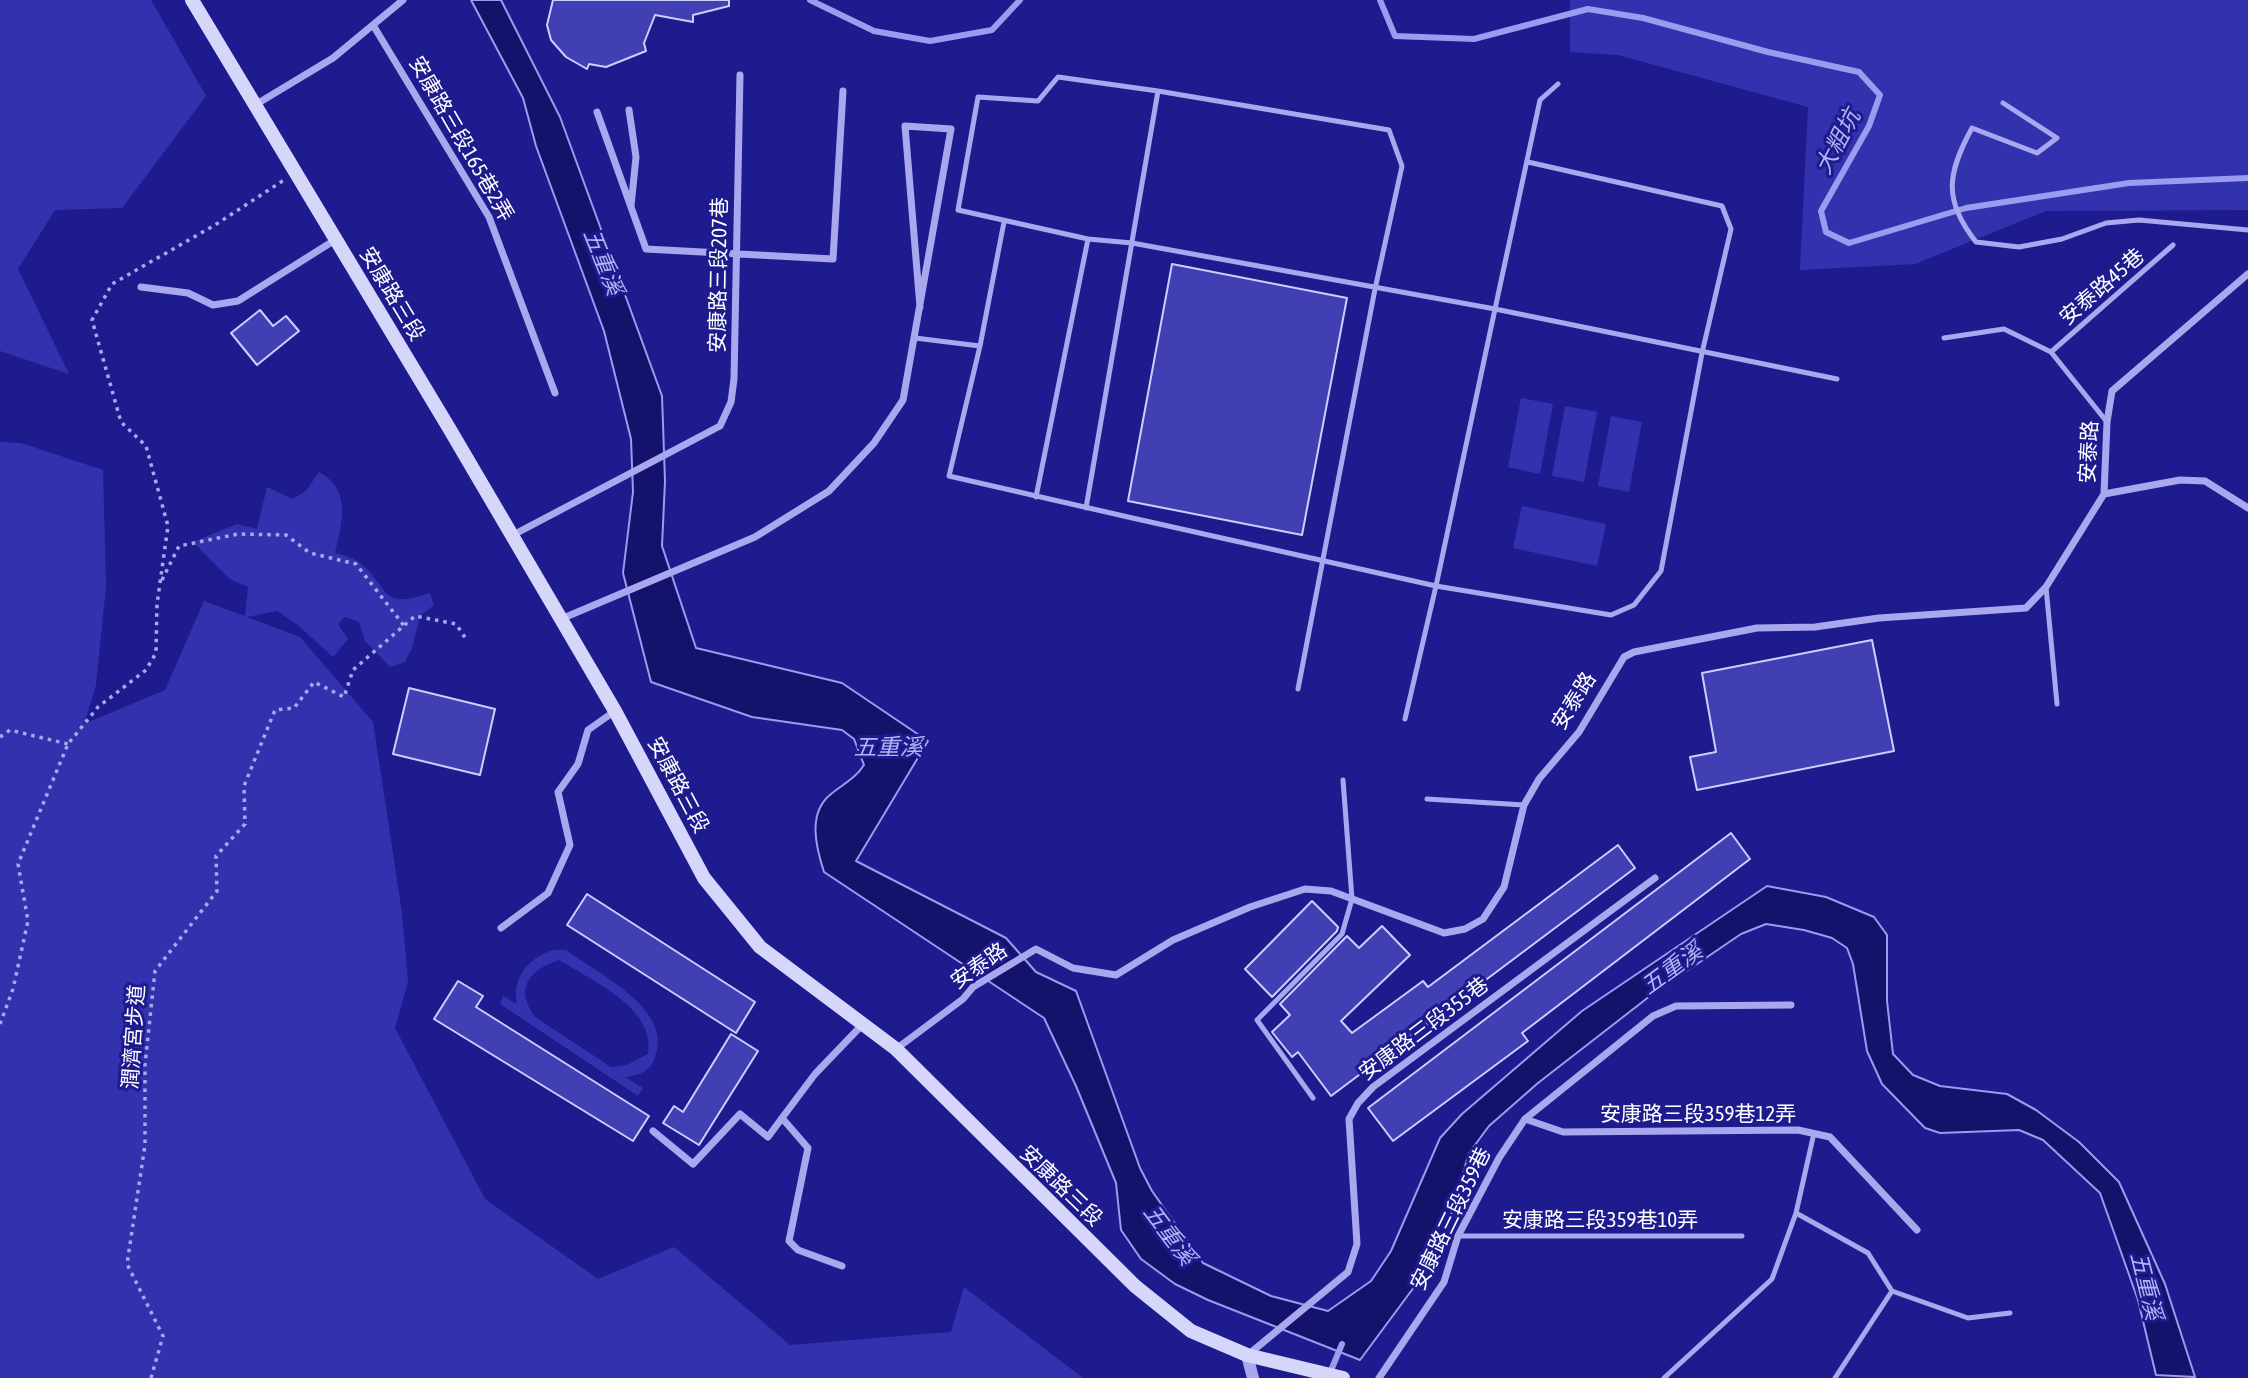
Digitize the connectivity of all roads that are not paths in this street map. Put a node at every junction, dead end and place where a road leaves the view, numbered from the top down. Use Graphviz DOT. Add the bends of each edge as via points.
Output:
graph roads {
  1 [pos="192,0"];
  2 [pos="403,0"];
  3 [pos="373,25"];
  4 [pos="740,75"];
  5 [pos="1558,84"];
  6 [pos="843,90"];
  7 [pos="1158,91"];
  8 [pos="2003,103"];
  9 [pos="254,106"];
  10 [pos="629,110"];
  11 [pos="597,112"];
  12 [pos="1528,162"];
  13 [pos="631,210"];
  14 [pos="1004,222"];
  15 [pos="2248,230"];
  16 [pos="1088,239"];
  17 [pos="335,240"];
  18 [pos="1132,243"];
  19 [pos="2173,245"];
  20 [pos="736,256"];
  21 [pos="2248,274"];
  22 [pos="141,287"];
  23 [pos="1375,289"];
  24 [pos="920,307"];
  25 [pos="1495,309"];
  26 [pos="915,338"];
  27 [pos="1944,338"];
  28 [pos="980,346"];
  29 [pos="2052,352"];
  30 [pos="1702,353"];
  31 [pos="1837,379"];
  32 [pos="555,393"];
  33 [pos="2107,422"];
  34 [pos="2104,494"];
  35 [pos="1036,496"];
  36 [pos="1086,508"];
  37 [pos="2248,508"];
  38 [pos="512,536"];
  39 [pos="1322,560"];
  40 [pos="1436,586"];
  41 [pos="2046,587"];
  42 [pos="561,620"];
  43 [pos="1298,689"];
  44 [pos="2057,704"];
  45 [pos="615,711"];
  46 [pos="1405,719"];
  47 [pos="1343,780"];
  48 [pos="1427,799"];
  49 [pos="1524,805"];
  50 [pos="1656,878"];
  51 [pos="1352,899"];
  52 [pos="501,928"];
  53 [pos="1791,1005"];
  54 [pos="864,1024"];
  55 [pos="896,1049"];
  56 [pos="1313,1098"];
  57 [pos="782,1118"];
  58 [pos="1525,1119"];
  59 [pos="653,1131"];
  60 [pos="1814,1133"];
  61 [pos="1796,1213"];
  62 [pos="1917,1230"];
  63 [pos="1458,1236"];
  64 [pos="1742,1236"];
  65 [pos="842,1266"];
  66 [pos="1892,1291"];
  67 [pos="2010,1313"];
  68 [pos="1247,1356"];
  69 [pos="1253,1378"];
  70 [pos="1343,1378"];
  71 [pos="1379,1378"];
  72 [pos="1664,1378"];
  73 [pos="1835,1378"];
  1 -- 9 [label="main road, 安康路三段"];
  2 -- 3 [label="street"];
  3 -- 9 [label="street" via="332,58"];
  3 -- 32 [label="street, 安康路三段165巷2弄" via="489,217"];
  4 -- 20 [label="street, 安康路三段207巷"];
  5 -- 12 [label="lane" via="1540,100"];
  6 -- 20 [label="street" via="833,259"];
  7 -- 14 [label="lane" via="1058,77 1038,101 978,97 958,210"];
  7 -- 18 [label="lane"];
  7 -- 23 [label="lane" via="1389,130 1402,166"];
  8 -- 15 [label="lane" via="2057,138 2037,153 1972,128 1952,178 1951,200 1976,242 2019,247 2062,239 2106,223 2139,220"];
  9 -- 17 [label="main road, 安康路三段"];
  10 -- 13 [label="street" via="636,157"];
  11 -- 13 [label="street"];
  12 -- 25 [label="lane"];
  12 -- 30 [label="lane" via="1721,206 1731,229"];
  13 -- 20 [label="street" via="646,248"];
  14 -- 16 [label="lane"];
  14 -- 28 [label="lane"];
  16 -- 18 [label="lane"];
  16 -- 35 [label="lane"];
  17 -- 22 [label="street" via="238,301 213,305 188,293"];
  17 -- 38 [label="main road, 安康路三段"];
  18 -- 23 [label="lane"];
  18 -- 36 [label="lane"];
  19 -- 29 [label="lane, 安泰路45巷"];
  20 -- 38 [label="street, 安康路三段207巷" via="734,379 731,402 720,426"];
  21 -- 33 [label="street, 安泰路" via="2112,391"];
  23 -- 25 [label="lane"];
  23 -- 39 [label="lane"];
  24 -- 24 [label="street" via="951,129 905,126 915,251"];
  24 -- 26 [label="street"];
  25 -- 30 [label="lane"];
  25 -- 40 [label="lane"];
  26 -- 28 [label="lane"];
  26 -- 42 [label="street" via="903,400 874,443 830,491 755,537"];
  27 -- 29 [label="lane, 安泰路45巷" via="2004,329"];
  28 -- 35 [label="lane" via="949,476"];
  29 -- 33 [label="lane, 安泰路45巷"];
  30 -- 31 [label="lane"];
  30 -- 40 [label="lane" via="1661,571 1634,606 1611,615"];
  33 -- 34 [label="street, 安泰路"];
  34 -- 37 [label="street" via="2180,480 2205,481"];
  34 -- 41 [label="street, 安泰路"];
  35 -- 36 [label="lane"];
  36 -- 39 [label="lane"];
  38 -- 42 [label="main road, 安康路三段"];
  39 -- 40 [label="lane"];
  39 -- 43 [label="lane"];
  40 -- 46 [label="lane"];
  41 -- 44 [label="lane"];
  41 -- 49 [label="street, 安泰路" via="2026,608 1757,628 1634,652 1624,657 1579,732"];
  42 -- 45 [label="main road, 安康路三段"];
  45 -- 52 [label="street" via="588,730 578,764 558,792 569,845 548,893"];
  45 -- 54 [label="main road, 安康路三段" via="704,878 760,947"];
  47 -- 51 [label="lane"];
  48 -- 49 [label="lane"];
  49 -- 51 [label="street, 安泰路" via="1504,887 1483,919 1465,929 1444,933"];
  50 -- 68 [label="street, 安康路三段355巷" via="1373,1087 1358,1103 1349,1119 1357,1244 1348,1272"];
  51 -- 55 [label="street, 安泰路" via="1331,891 1304,889 1173,940 1116,975 1073,968 1036,949 973,986 963,999"];
  51 -- 56 [label="lane" via="1342,934 1257,1020"];
  53 -- 58 [label="street, 安康路三段359巷" via="1676,1006 1643,1024"];
  54 -- 55 [label="main road, 安康路三段"];
  54 -- 57 [label="street"];
  55 -- 68 [label="main road, 安康路三段" via="1135,1286 1191,1331"];
  57 -- 59 [label="street" via="768,1137 740,1114 693,1164"];
  57 -- 65 [label="street" via="808,1148 789,1241 798,1250"];
  58 -- 60 [label="street, 安康路三段359巷12弄" via="1563,1132 1798,1129"];
  58 -- 63 [label="street, 安康路三段359巷"];
  60 -- 61 [label="lane"];
  60 -- 62 [label="street, 安康路三段359巷12弄" via="1830,1138"];
  61 -- 66 [label="lane" via="1868,1253"];
  61 -- 72 [label="lane" via="1772,1279"];
  63 -- 64 [label="lane, 安康路三段359巷10弄"];
  63 -- 71 [label="street, 安康路三段359巷" via="1444,1282"];
  66 -- 67 [label="lane" via="1968,1318"];
  66 -- 73 [label="lane"];
  68 -- 69 [label="street"];
  68 -- 70 [label="main road, 安康路三段"];
}
